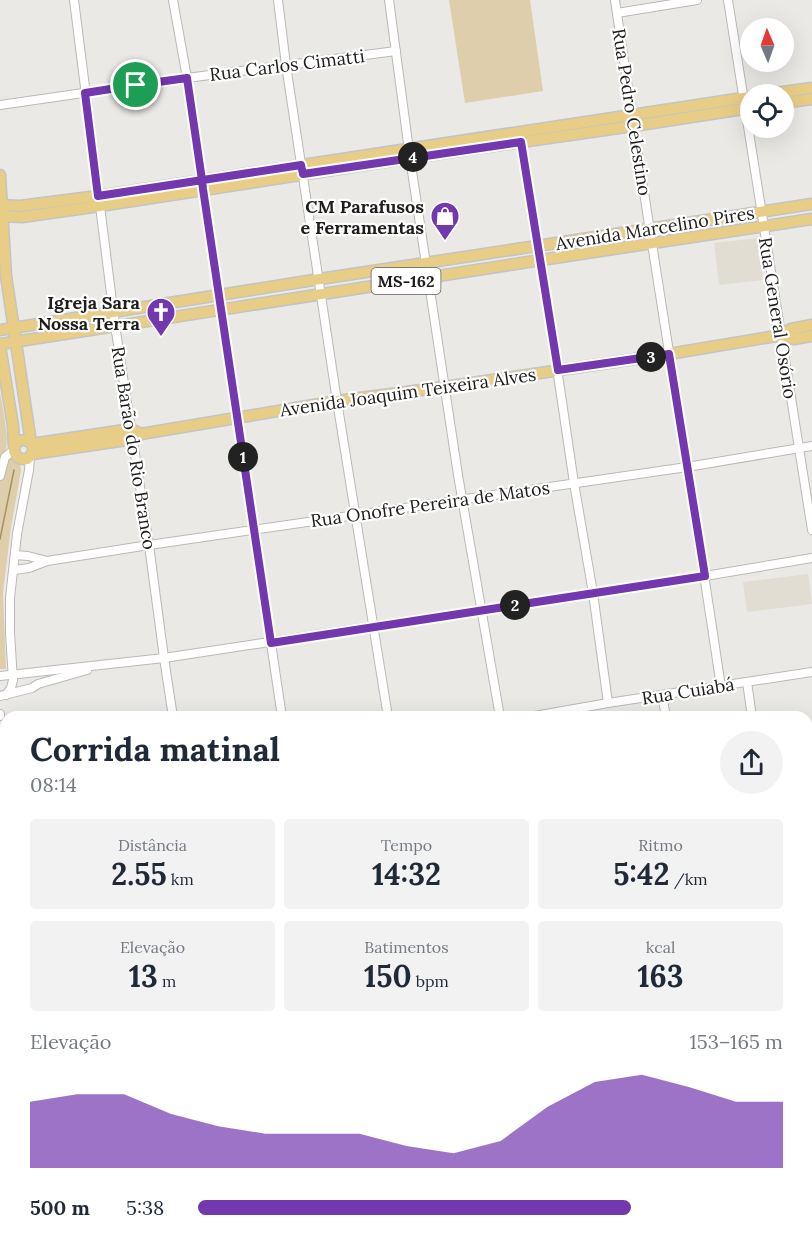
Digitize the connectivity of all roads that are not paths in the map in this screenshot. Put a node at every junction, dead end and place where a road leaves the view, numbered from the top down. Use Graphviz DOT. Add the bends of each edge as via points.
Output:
graph roads {
  1 [pos="74,0"];
  2 [pos="173,0"];
  3 [pos="278,0"];
  4 [pos="389,0"];
  5 [pos="615,0"];
  6 [pos="697,0"];
  7 [pos="728,0"];
  8 [pos="617,13"];
  9 [pos="396,51"];
  10 [pos="286,65"];
  11 [pos="187,78"];
  12 [pos="743,84"];
  13 [pos="812,88"];
  14 [pos="794,90"];
  15 [pos="85,93"];
  16 [pos="812,99"];
  17 [pos="794,101"];
  18 [pos="740,104"];
  19 [pos="0,105"];
  20 [pos="632,121"];
  21 [pos="520,137"];
  22 [pos="751,138"];
  23 [pos="410,153"];
  24 [pos="302,170"];
  25 [pos="0,175"];
  26 [pos="202,185"];
  27 [pos="99,201"];
  28 [pos="812,204"];
  29 [pos="1,211"];
  30 [pos="761,212"];
  31 [pos="812,219"];
  32 [pos="763,227"];
  33 [pos="650,228"];
  34 [pos="653,243"];
  35 [pos="538,246"];
  36 [pos="541,260"];
  37 [pos="425,263"];
  38 [pos="428,278"];
  39 [pos="320,279"];
  40 [pos="322,294"];
  41 [pos="219,295"];
  42 [pos="221,309"];
  43 [pos="113,313"];
  44 [pos="115,325"];
  45 [pos="812,325"];
  46 [pos="13,328"];
  47 [pos="0,330"];
  48 [pos="782,335"];
  49 [pos="812,336"];
  50 [pos="15,342"];
  51 [pos="0,345"];
  52 [pos="669,354"];
  53 [pos="558,370"];
  54 [pos="445,387"];
  55 [pos="337,401"];
  56 [pos="237,417"];
  57 [pos="129,435"];
  58 [pos="812,446"];
  59 [pos="14,448"];
  60 [pos="800,448"];
  61 [pos="31,449"];
  62 [pos="687,466"];
  63 [pos="0,476"];
  64 [pos="574,483"];
  65 [pos="462,500"];
  66 [pos="356,515"];
  67 [pos="254,530"];
  68 [pos="812,530"];
  69 [pos="149,545"];
  70 [pos="15,555"];
  71 [pos="28,556"];
  72 [pos="812,558"];
  73 [pos="47,561"];
  74 [pos="29,568"];
  75 [pos="14,570"];
  76 [pos="705,576"];
  77 [pos="593,593"];
  78 [pos="482,610"];
  79 [pos="374,627"];
  80 [pos="271,643"];
  81 [pos="164,658"];
  82 [pos="97,666"];
  83 [pos="812,672"];
  84 [pos="13,674"];
  85 [pos="0,676"];
  86 [pos="747,682"];
  87 [pos="721,687"];
  88 [pos="3,695"];
  89 [pos="663,695"];
  90 [pos="608,703"];
  91 [pos="581,708"];
  92 [pos="172,711"];
  93 [pos="281,711"];
  94 [pos="387,711"];
  95 [pos="499,711"];
  96 [pos="564,711"];
  97 [pos="581,711"];
  98 [pos="665,711"];
  99 [pos="751,711"];
  1 -- 15 [label="street, Rua Barão do Rio Branco"];
  2 -- 11 [label="street"];
  3 -- 10 [label="street"];
  4 -- 9 [label="street"];
  5 -- 8 [label="street, Rua Pedro Celestino"];
  6 -- 8 [label="street"];
  7 -- 12 [label="street, Rua General Osório"];
  8 -- 20 [label="street, Rua Pedro Celestino"];
  9 -- 10 [label="street, Rua Carlos Cimatti"];
  9 -- 23 [label="street"];
  10 -- 11 [label="street, Rua Carlos Cimatti"];
  10 -- 24 [label="street"];
  11 -- 15 [label="street, Rua Carlos Cimatti"];
  11 -- 26 [label="street"];
  13 -- 14 [label="main road"];
  15 -- 19 [label="street, Rua Carlos Cimatti"];
  15 -- 27 [label="street, Rua Barão do Rio Branco"];
  16 -- 17 [label="main road"];
  18 -- 20 [label="main road"];
  20 -- 21 [label="main road"];
  20 -- 33 [label="street, Rua Pedro Celestino"];
  21 -- 23 [label="main road"];
  21 -- 35 [label="street"];
  22 -- 30 [label="street, Rua General Osório"];
  23 -- 24 [label="main road"];
  23 -- 37 [label="street"];
  24 -- 26 [label="main road"];
  24 -- 39 [label="street"];
  25 -- 29 [label="main road"];
  26 -- 27 [label="main road"];
  26 -- 41 [label="street"];
  27 -- 29 [label="main road" via="22,217"];
  27 -- 43 [label="street, Rua Barão do Rio Branco"];
  28 -- 30 [label="main road, Avenida Marcelino Pires / MS-162"];
  29 -- 46 [label="main road"];
  30 -- 32 [label="street, Rua General Osório"];
  30 -- 33 [label="main road, Avenida Marcelino Pires / MS-162"];
  31 -- 32 [label="main road, Avenida Marcelino Pires / MS-162"];
  32 -- 34 [label="main road, Avenida Marcelino Pires / MS-162"];
  32 -- 48 [label="street, Rua General Osório"];
  33 -- 34 [label="street, Rua Pedro Celestino"];
  33 -- 35 [label="main road, Avenida Marcelino Pires / MS-162"];
  34 -- 36 [label="main road, Avenida Marcelino Pires / MS-162"];
  34 -- 52 [label="street, Rua Pedro Celestino"];
  35 -- 36 [label="street"];
  35 -- 37 [label="main road, Avenida Marcelino Pires / MS-162"];
  36 -- 38 [label="main road, Avenida Marcelino Pires / MS-162"];
  36 -- 53 [label="street"];
  37 -- 38 [label="street"];
  37 -- 39 [label="main road, Avenida Marcelino Pires / MS-162"];
  38 -- 40 [label="main road, Avenida Marcelino Pires / MS-162"];
  38 -- 54 [label="street"];
  39 -- 40 [label="street"];
  39 -- 41 [label="main road, Avenida Marcelino Pires / MS-162"];
  40 -- 42 [label="main road, Avenida Marcelino Pires / MS-162"];
  40 -- 55 [label="street"];
  41 -- 42 [label="street"];
  41 -- 43 [label="main road, Avenida Marcelino Pires / MS-162"];
  42 -- 44 [label="main road, Avenida Marcelino Pires / MS-162"];
  42 -- 56 [label="street"];
  43 -- 44 [label="street, Rua Barão do Rio Branco"];
  43 -- 46 [label="main road, Avenida Marcelino Pires / MS-162"];
  44 -- 50 [label="main road, Avenida Marcelino Pires / MS-162"];
  44 -- 57 [label="street, Rua Barão do Rio Branco"];
  45 -- 48 [label="main road, Avenida Joaquim Teixeira Alves"];
  46 -- 47 [label="main road, Avenida Marcelino Pires / MS-162"];
  46 -- 50 [label="main road"];
  48 -- 49 [label="main road, Avenida Joaquim Teixeira Alves" via="794,339"];
  48 -- 52 [label="main road, Avenida Joaquim Teixeira Alves"];
  48 -- 60 [label="street, Rua General Osório"];
  50 -- 51 [label="main road, Avenida Marcelino Pires / MS-162"];
  50 -- 61 [label="main road"];
  51 -- 59 [label="main road"];
  52 -- 53 [label="main road, Avenida Joaquim Teixeira Alves"];
  52 -- 62 [label="street, Rua Pedro Celestino"];
  53 -- 54 [label="main road, Avenida Joaquim Teixeira Alves"];
  53 -- 64 [label="street"];
  54 -- 55 [label="main road, Avenida Joaquim Teixeira Alves"];
  54 -- 65 [label="street"];
  55 -- 56 [label="main road, Avenida Joaquim Teixeira Alves"];
  55 -- 66 [label="street"];
  56 -- 57 [label="main road, Avenida Joaquim Teixeira Alves"];
  56 -- 67 [label="street"];
  57 -- 61 [label="main road, Avenida Joaquim Teixeira Alves"];
  57 -- 69 [label="street, Rua Barão do Rio Branco"];
  58 -- 60 [label="street, Rua Onofre Pereira de Matos"];
  59 -- 61 [label="main road" via="21,440 28,441"];
  59 -- 61 [label="main road" via="23,459"];
  59 -- 63 [label="street" via="5,457"];
  60 -- 62 [label="street, Rua Onofre Pereira de Matos"];
  60 -- 68 [label="street, Rua General Osório"];
  61 -- 70 [label="street"];
  62 -- 64 [label="street, Rua Onofre Pereira de Matos"];
  62 -- 76 [label="street, Rua Pedro Celestino"];
  64 -- 65 [label="street, Rua Onofre Pereira de Matos"];
  64 -- 77 [label="street"];
  65 -- 66 [label="street, Rua Onofre Pereira de Matos"];
  65 -- 78 [label="street"];
  66 -- 67 [label="street, Rua Onofre Pereira de Matos"];
  66 -- 79 [label="street"];
  67 -- 69 [label="street, Rua Onofre Pereira de Matos"];
  67 -- 80 [label="street"];
  69 -- 73 [label="street, Rua Onofre Pereira de Matos"];
  69 -- 81 [label="street, Rua Barão do Rio Branco"];
  70 -- 71 [label="street, Rua Onofre Pereira de Matos"];
  70 -- 75 [label="street"];
  71 -- 73 [label="street, Rua Onofre Pereira de Matos"];
  71 -- 74 [label="street"];
  72 -- 76 [label="street"];
  73 -- 74 [label="street, Rua Onofre Pereira de Matos"];
  74 -- 75 [label="street, Rua Onofre Pereira de Matos"];
  75 -- 84 [label="street" via="10,609"];
  76 -- 77 [label="street"];
  76 -- 87 [label="street, Rua Pedro Celestino"];
  77 -- 78 [label="street"];
  77 -- 90 [label="street"];
  78 -- 79 [label="street"];
  78 -- 95 [label="street"];
  79 -- 80 [label="street"];
  79 -- 94 [label="street"];
  80 -- 81 [label="street"];
  80 -- 93 [label="street"];
  81 -- 82 [label="street"];
  81 -- 92 [label="street, Rua Barão do Rio Branco"];
  82 -- 84 [label="street"];
  82 -- 88 [label="street"];
  83 -- 86 [label="street, Rua Cuiabá"];
  84 -- 85 [label="street"];
  84 -- 88 [label="street" via="13,684"];
  86 -- 87 [label="street, Rua Cuiabá"];
  86 -- 99 [label="street"];
  87 -- 89 [label="street, Rua Cuiabá"];
  89 -- 90 [label="street, Rua Cuiabá"];
  89 -- 98 [label="street"];
  90 -- 91 [label="street, Rua Cuiabá"];
  91 -- 96 [label="street, Rua Cuiabá"];
  91 -- 97 [label="street"];
}
